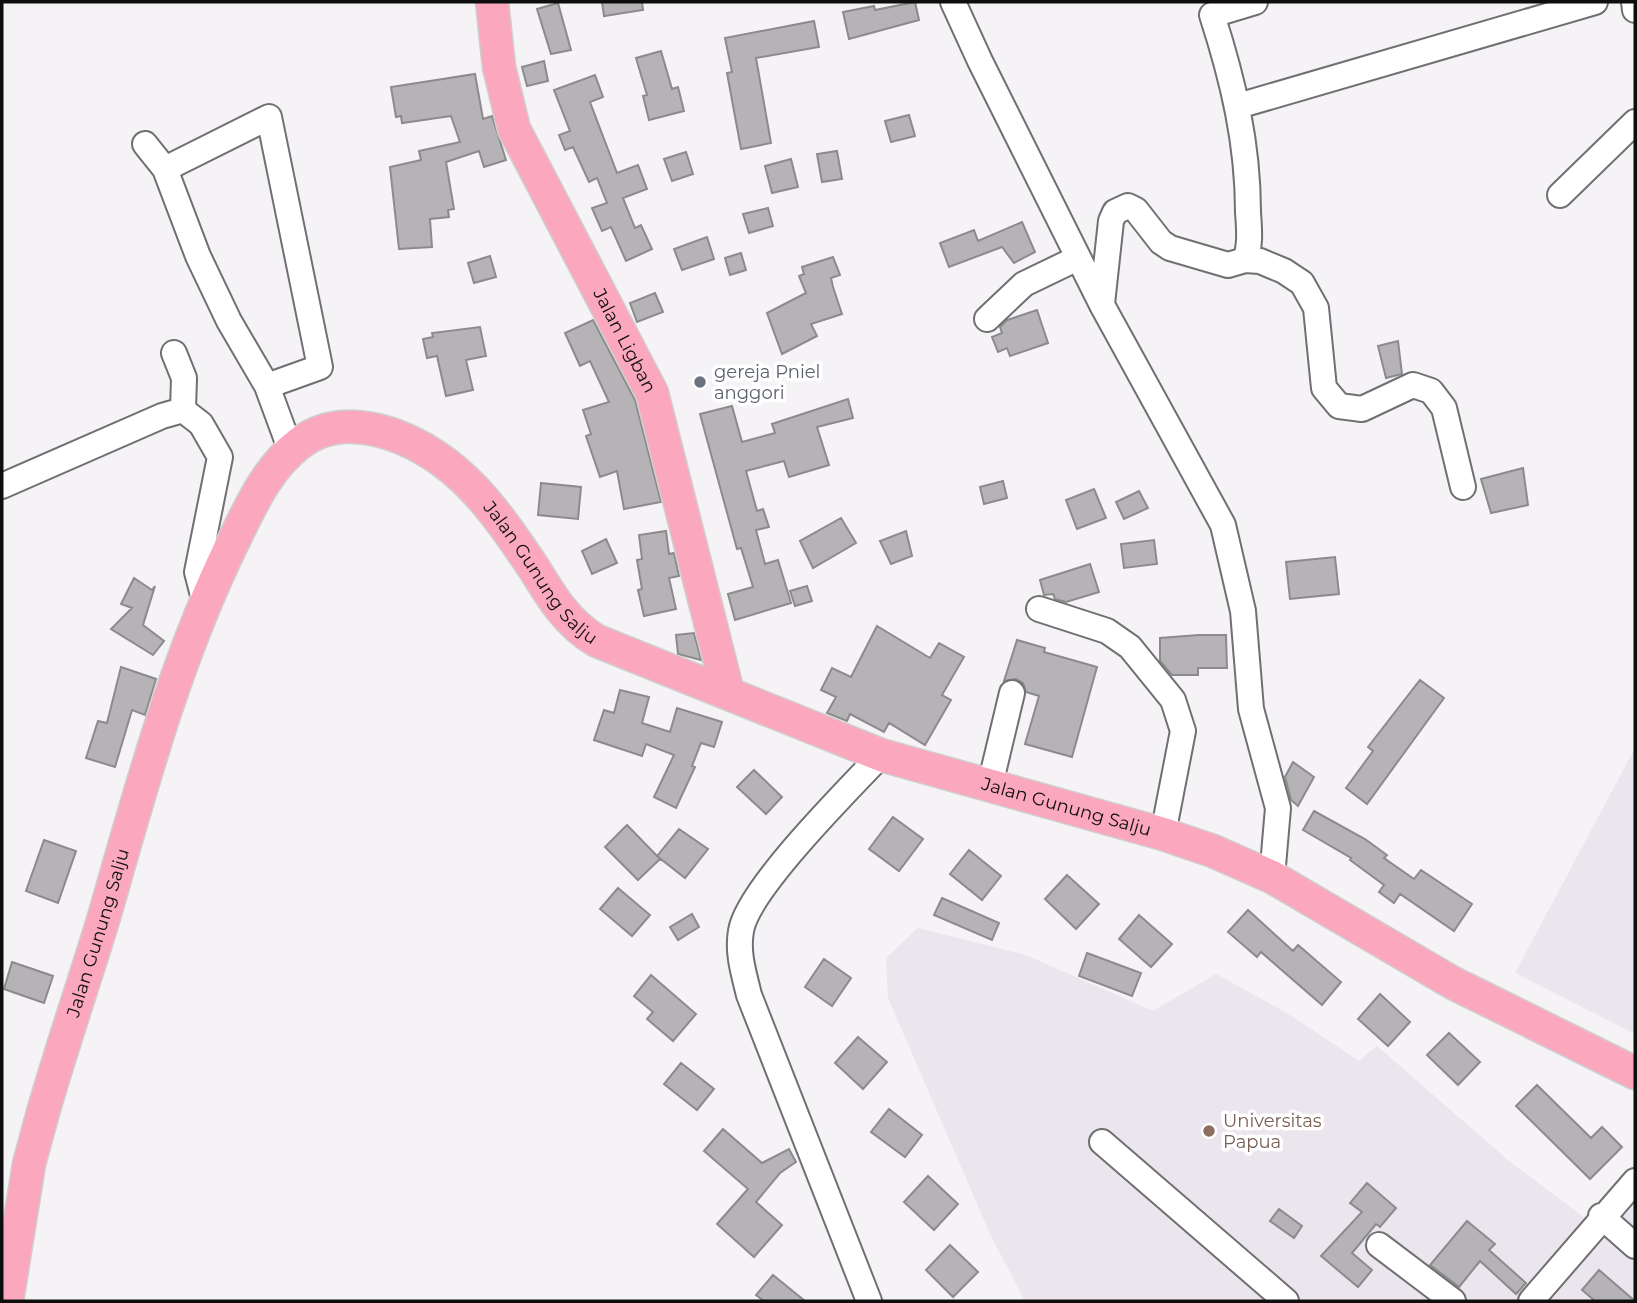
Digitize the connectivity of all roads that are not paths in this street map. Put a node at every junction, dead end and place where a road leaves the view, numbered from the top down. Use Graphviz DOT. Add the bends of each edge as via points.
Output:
graph roads {
  1 [pos="492,2"];
  2 [pos="953,2"];
  3 [pos="1255,2"];
  4 [pos="1595,2"];
  5 [pos="1634,2"];
  6 [pos="1540,10"];
  7 [pos="1635,10"];
  8 [pos="1238,106"];
  9 [pos="1635,122"];
  10 [pos="145,144"];
  11 [pos="165,169"];
  12 [pos="1560,195"];
  13 [pos="1079,258"];
  14 [pos="1245,260"];
  15 [pos="1102,305"];
  16 [pos="987,319"];
  17 [pos="174,353"];
  18 [pos="267,386"];
  19 [pos="183,410"];
  20 [pos="291,451"];
  21 [pos="2,486"];
  22 [pos="1463,487"];
  23 [pos="205,603"];
  24 [pos="1039,609"];
  25 [pos="1012,692"];
  26 [pos="728,693"];
  27 [pos="881,755"];
  28 [pos="990,785"];
  29 [pos="1163,834"];
  30 [pos="1272,877"];
  31 [pos="1635,1073"];
  32 [pos="1102,1142"];
  33 [pos="1635,1181"];
  34 [pos="1601,1216"];
  35 [pos="1379,1245"];
  36 [pos="1635,1246"];
  37 [pos="7,1301"];
  38 [pos="869,1301"];
  39 [pos="1286,1301"];
  40 [pos="1453,1301"];
  41 [pos="1531,1301"];
  1 -- 26 [label="main road, Jalan Ligban" via="499,67 514,129 654,400"];
  2 -- 13 [label="street"];
  3 -- 8 [label="street" via="1212,15"];
  4 -- 6 [label="street"];
  5 -- 7 [label="street"];
  6 -- 8 [label="street"];
  8 -- 14 [label="street" via="1248,166 1249,246"];
  9 -- 12 [label="street"];
  10 -- 11 [label="street"];
  11 -- 18 [label="street" via="198,256"];
  11 -- 18 [label="street" via="269,117 320,366"];
  13 -- 15 [label="street"];
  13 -- 16 [label="street" via="1024,284"];
  14 -- 15 [label="street" via="1228,265 1170,248 1136,210 1121,208 1109,230"];
  14 -- 22 [label="street" via="1284,271 1308,291 1319,319 1324,388 1339,406 1362,409 1413,385 1431,391 1444,408"];
  15 -- 30 [label="street" via="1223,525 1243,611 1251,709 1278,808"];
  17 -- 19 [label="street" via="184,378"];
  18 -- 20 [label="street"];
  19 -- 21 [label="street"];
  19 -- 23 [label="street" via="201,424 220,457 197,572"];
  20 -- 23 [label="main road, Jalan Gunung Salju" via="261,489"];
  20 -- 26 [label="main road, Jalan Gunung Salju" via="322,432 352,425 394,435 432,454 463,475 485,498 558,606 580,629 609,646"];
  23 -- 37 [label="main road, Jalan Gunung Salju" via="167,700 42,1115 29,1164"];
  24 -- 29 [label="street" via="1107,631 1130,647 1174,700 1183,732"];
  25 -- 28 [label="street"];
  26 -- 27 [label="main road, Jalan Gunung Salju"];
  27 -- 28 [label="main road, Jalan Gunung Salju"];
  27 -- 38 [label="street" via="754,901 741,929 740,954 749,995"];
  28 -- 29 [label="main road, Jalan Gunung Salju"];
  29 -- 30 [label="main road, Jalan Gunung Salju"];
  30 -- 31 [label="main road, Jalan Gunung Salju" via="1453,983"];
  32 -- 39 [label="street"];
  33 -- 34 [label="street"];
  34 -- 36 [label="street"];
  34 -- 41 [label="street"];
  35 -- 40 [label="street"];
}
